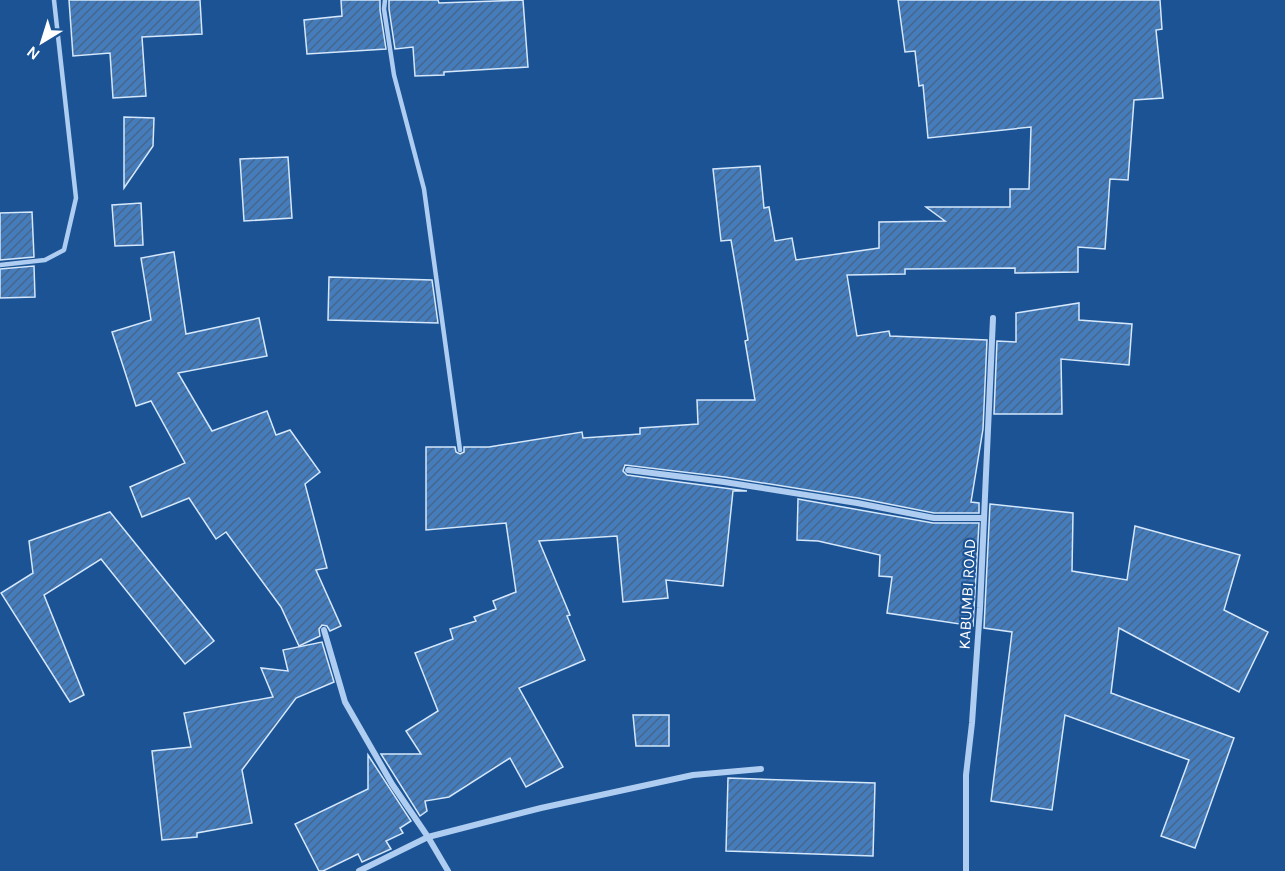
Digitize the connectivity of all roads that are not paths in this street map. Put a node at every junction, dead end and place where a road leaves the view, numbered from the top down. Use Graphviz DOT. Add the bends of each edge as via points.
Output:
graph roads {
  1 [pos="54,0"];
  2 [pos="385,0"];
  3 [pos="0,265"];
  4 [pos="993,318"];
  5 [pos="460,450"];
  6 [pos="628,471"];
  7 [pos="984,518"];
  8 [pos="324,630"];
  9 [pos="761,769"];
  10 [pos="428,837"];
  11 [pos="359,871"];
  12 [pos="448,871"];
  13 [pos="966,871"];
  1 -- 3 [label="lane" via="76,198 63,250 45,260"];
  2 -- 5 [label="lane" via="394,75 424,189"];
  4 -- 7 [label="street, KABUMBI ROAD"];
  6 -- 7 [label="street" via="724,482 934,518"];
  7 -- 13 [label="street, KABUMBI ROAD" via="966,775"];
  8 -- 10 [label="street" via="345,702"];
  9 -- 10 [label="street" via="693,775"];
  10 -- 11 [label="street"];
  10 -- 12 [label="street"];
}
